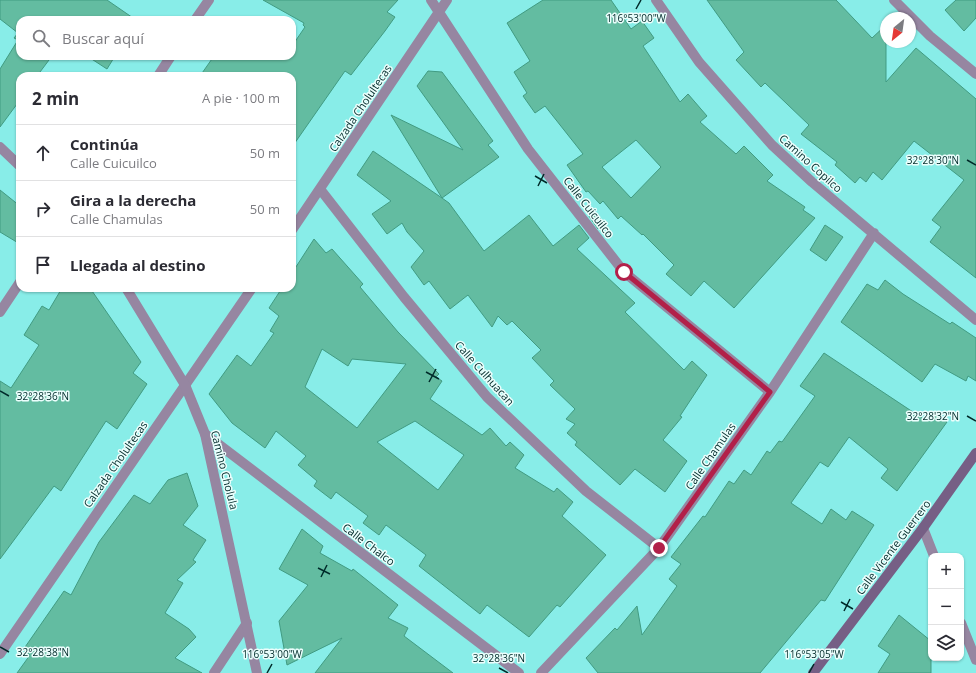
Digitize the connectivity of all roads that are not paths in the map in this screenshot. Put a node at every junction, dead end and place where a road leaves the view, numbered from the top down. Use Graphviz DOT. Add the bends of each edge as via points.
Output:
graph roads {
  1 [pos="209,0"];
  2 [pos="431,0"];
  3 [pos="447,0"];
  4 [pos="656,0"];
  5 [pos="894,0"];
  6 [pos="439,13"];
  7 [pos="198,16"];
  8 [pos="168,60"];
  9 [pos="161,72"];
  10 [pos="976,74"];
  11 [pos="0,147"];
  12 [pos="16,162"];
  13 [pos="320,188"];
  14 [pos="296,224"];
  15 [pos="874,233"];
  16 [pos="16,288"];
  17 [pos="128,292"];
  18 [pos="249,292"];
  19 [pos="0,312"];
  20 [pos="976,320"];
  21 [pos="185,385"];
  22 [pos="770,392"];
  23 [pos="205,434"];
  24 [pos="976,453"];
  25 [pos="923,528"];
  26 [pos="659,548"];
  27 [pos="933,553"];
  28 [pos="247,623"];
  29 [pos="962,625"];
  30 [pos="0,654"];
  31 [pos="976,660"];
  32 [pos="214,673"];
  33 [pos="257,673"];
  34 [pos="519,673"];
  35 [pos="541,673"];
  36 [pos="813,673"];
  1 -- 7 [label="street"];
  2 -- 6 [label="street, Calle Cuicuilco"];
  3 -- 6 [label="street, Calzada Cholultecas"];
  4 -- 15 [label="street, Camino Copilco" via="699,62 772,145"];
  5 -- 10 [label="street" via="930,36"];
  6 -- 13 [label="street, Calzada Cholultecas"];
  6 -- 22 [label="street, Calle Cuicuilco" via="528,149 624,272"];
  8 -- 9 [label="street"];
  11 -- 12 [label="street"];
  13 -- 14 [label="street, Calzada Cholultecas"];
  13 -- 26 [label="street, Calle Culhuacan" via="404,298 487,397 586,491"];
  15 -- 20 [label="street, Camino Copilco"];
  15 -- 22 [label="street, Calle Chamulas"];
  16 -- 19 [label="street"];
  17 -- 21 [label="street, Camino Cholula"];
  18 -- 21 [label="street, Calzada Cholultecas"];
  21 -- 23 [label="street, Camino Cholula"];
  21 -- 30 [label="street, Calzada Cholultecas"];
  22 -- 26 [label="street, Calle Chamulas"];
  23 -- 28 [label="street, Camino Cholula"];
  23 -- 34 [label="street, Calle Chalco"];
  24 -- 25 [label="main road, Calle Vicente Guerrero"];
  25 -- 27 [label="street"];
  25 -- 36 [label="main road, Calle Vicente Guerrero"];
  26 -- 35 [label="street, Calle Chamulas"];
  28 -- 32 [label="street"];
  28 -- 33 [label="street, Camino Cholula"];
  29 -- 31 [label="street"];
}
